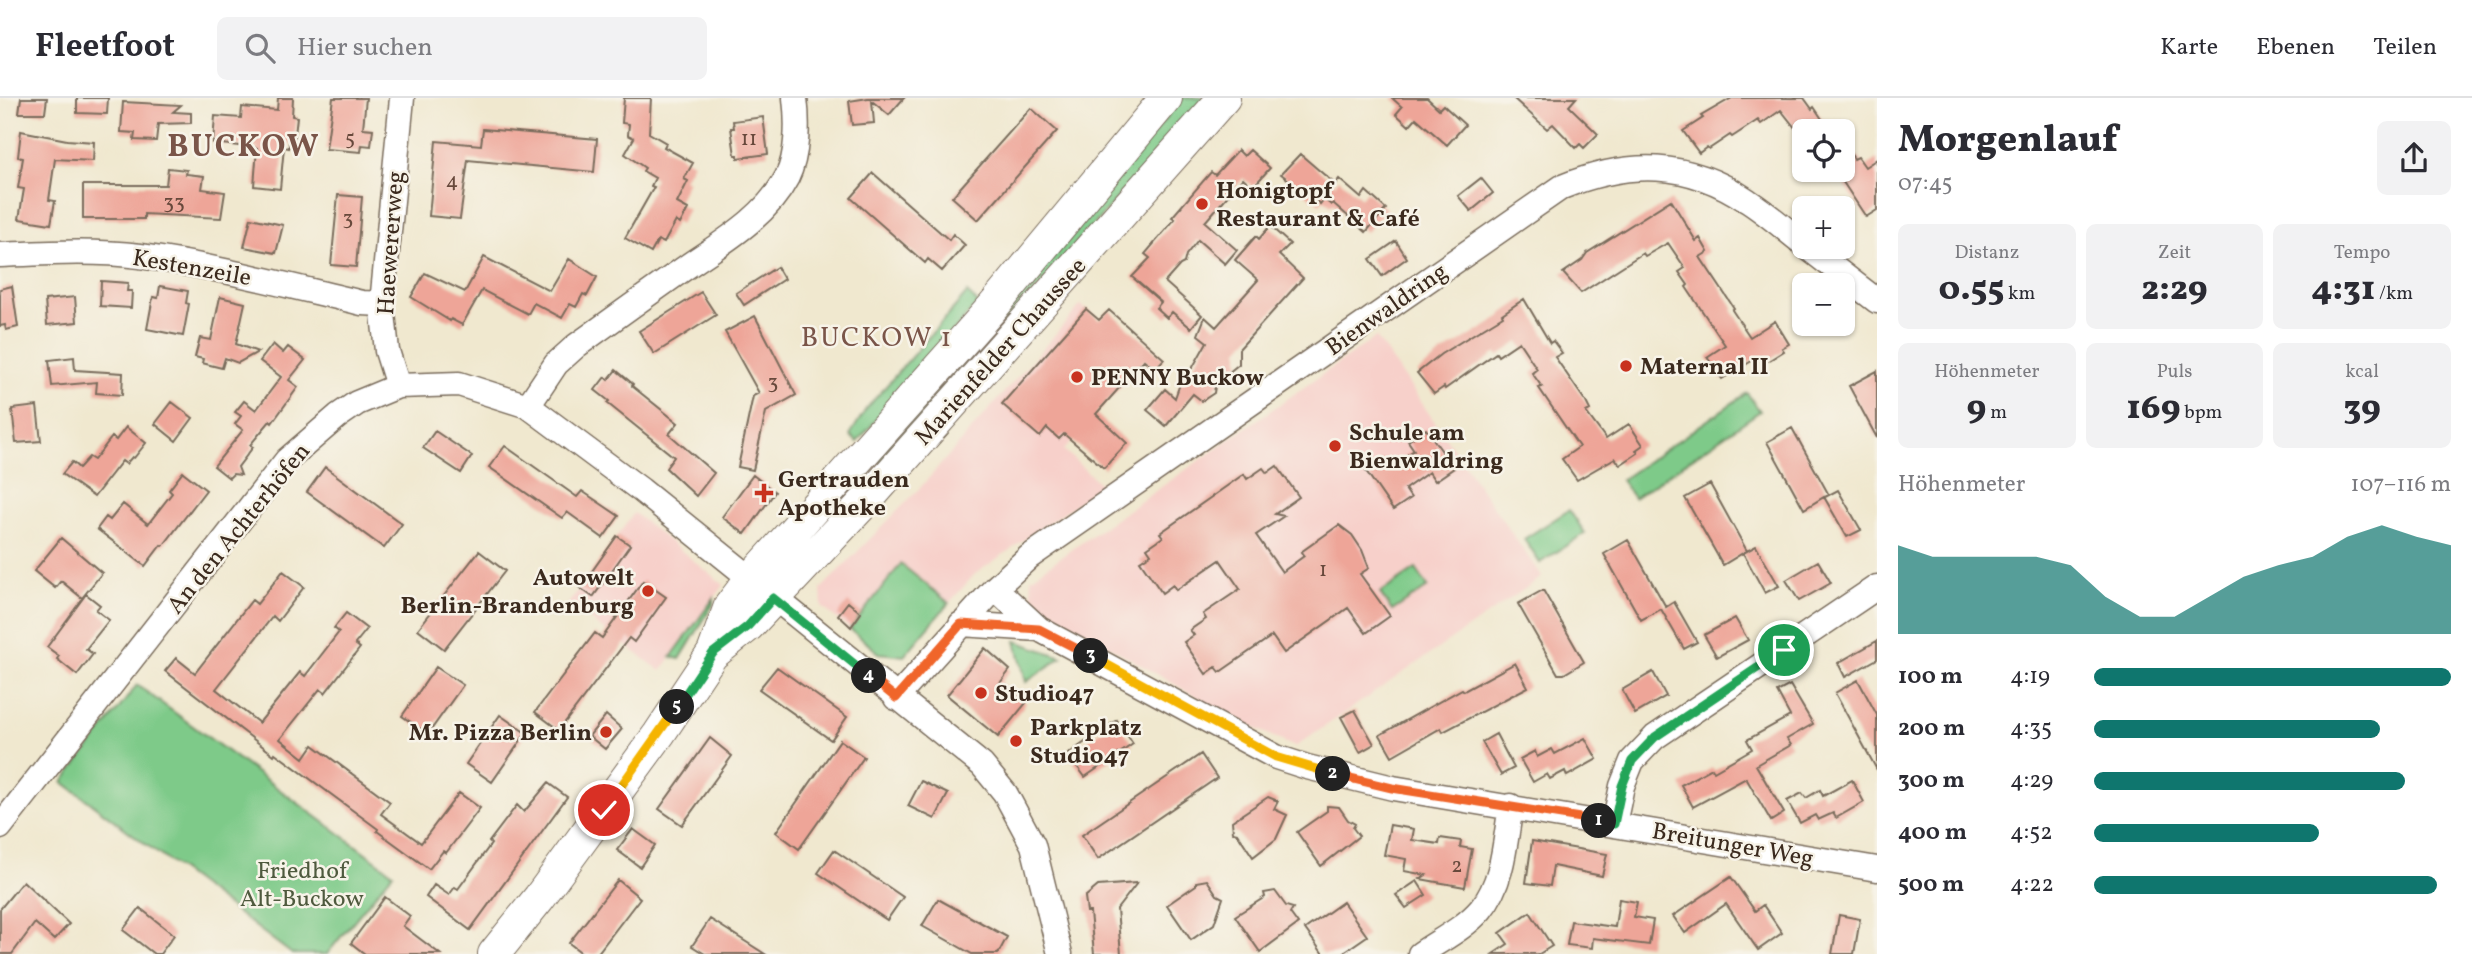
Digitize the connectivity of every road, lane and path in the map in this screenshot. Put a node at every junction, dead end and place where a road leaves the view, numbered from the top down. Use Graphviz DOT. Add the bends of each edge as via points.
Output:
graph roads {
  1 [pos="402,98"];
  2 [pos="796,98"];
  3 [pos="1166,98"];
  4 [pos="1224,98"];
  5 [pos="1792,235"];
  6 [pos="0,255"];
  7 [pos="1823,259"];
  8 [pos="1877,301"];
  9 [pos="382,304"];
  10 [pos="398,386"];
  11 [pos="528,406"];
  12 [pos="995,587"];
  13 [pos="1877,587"];
  14 [pos="762,589"];
  15 [pos="961,624"];
  16 [pos="1039,629"];
  17 [pos="896,698"];
  18 [pos="1511,806"];
  19 [pos="1614,824"];
  20 [pos="0,827"];
  21 [pos="1877,869"];
  22 [pos="494,954"];
  23 [pos="1060,954"];
  24 [pos="1420,954"];
  1 -- 9 [label="street, Haewererweg"];
  2 -- 11 [label="street" via="792,162 770,202 735,233 576,346 556,364"];
  3 -- 14 [label="main road, Marienfelder Chaussee"];
  4 -- 14 [label="main road, Marienfelder Chaussee" via="928,433"];
  5 -- 12 [label="street, Bienwaldring" via="1728,189 1675,170 1630,168 1562,187 1029,557"];
  6 -- 9 [label="street, Kestenzeile" via="80,252 140,256"];
  7 -- 8 [label="street, Bienwaldring"];
  9 -- 10 [label="street, Haewererweg" via="387,351"];
  10 -- 11 [label="street, An den Achterhöfen" via="459,384"];
  10 -- 20 [label="street, An den Achterhöfen" via="357,403 287,460"];
  11 -- 14 [label="street, An den Achterhöfen"];
  12 -- 15 [label="street"];
  12 -- 16 [label="street, Breitunger Weg"];
  13 -- 19 [label="street" via="1655,737 1632,761"];
  14 -- 17 [label="street, An den Achterhöfen"];
  14 -- 22 [label="main road, Marienfelder Chaussee" via="730,606 713,653 617,792"];
  15 -- 16 [label="street, Breitunger Weg"];
  15 -- 17 [label="street"];
  16 -- 18 [label="street, Breitunger Weg" via="1276,757 1392,788"];
  17 -- 23 [label="street, An den Achterhöfen" via="982,765 1005,793 1033,845"];
  18 -- 19 [label="street, Breitunger Weg"];
  18 -- 24 [label="street" via="1492,892 1467,923"];
  19 -- 21 [label="street, Breitunger Weg"];
}
